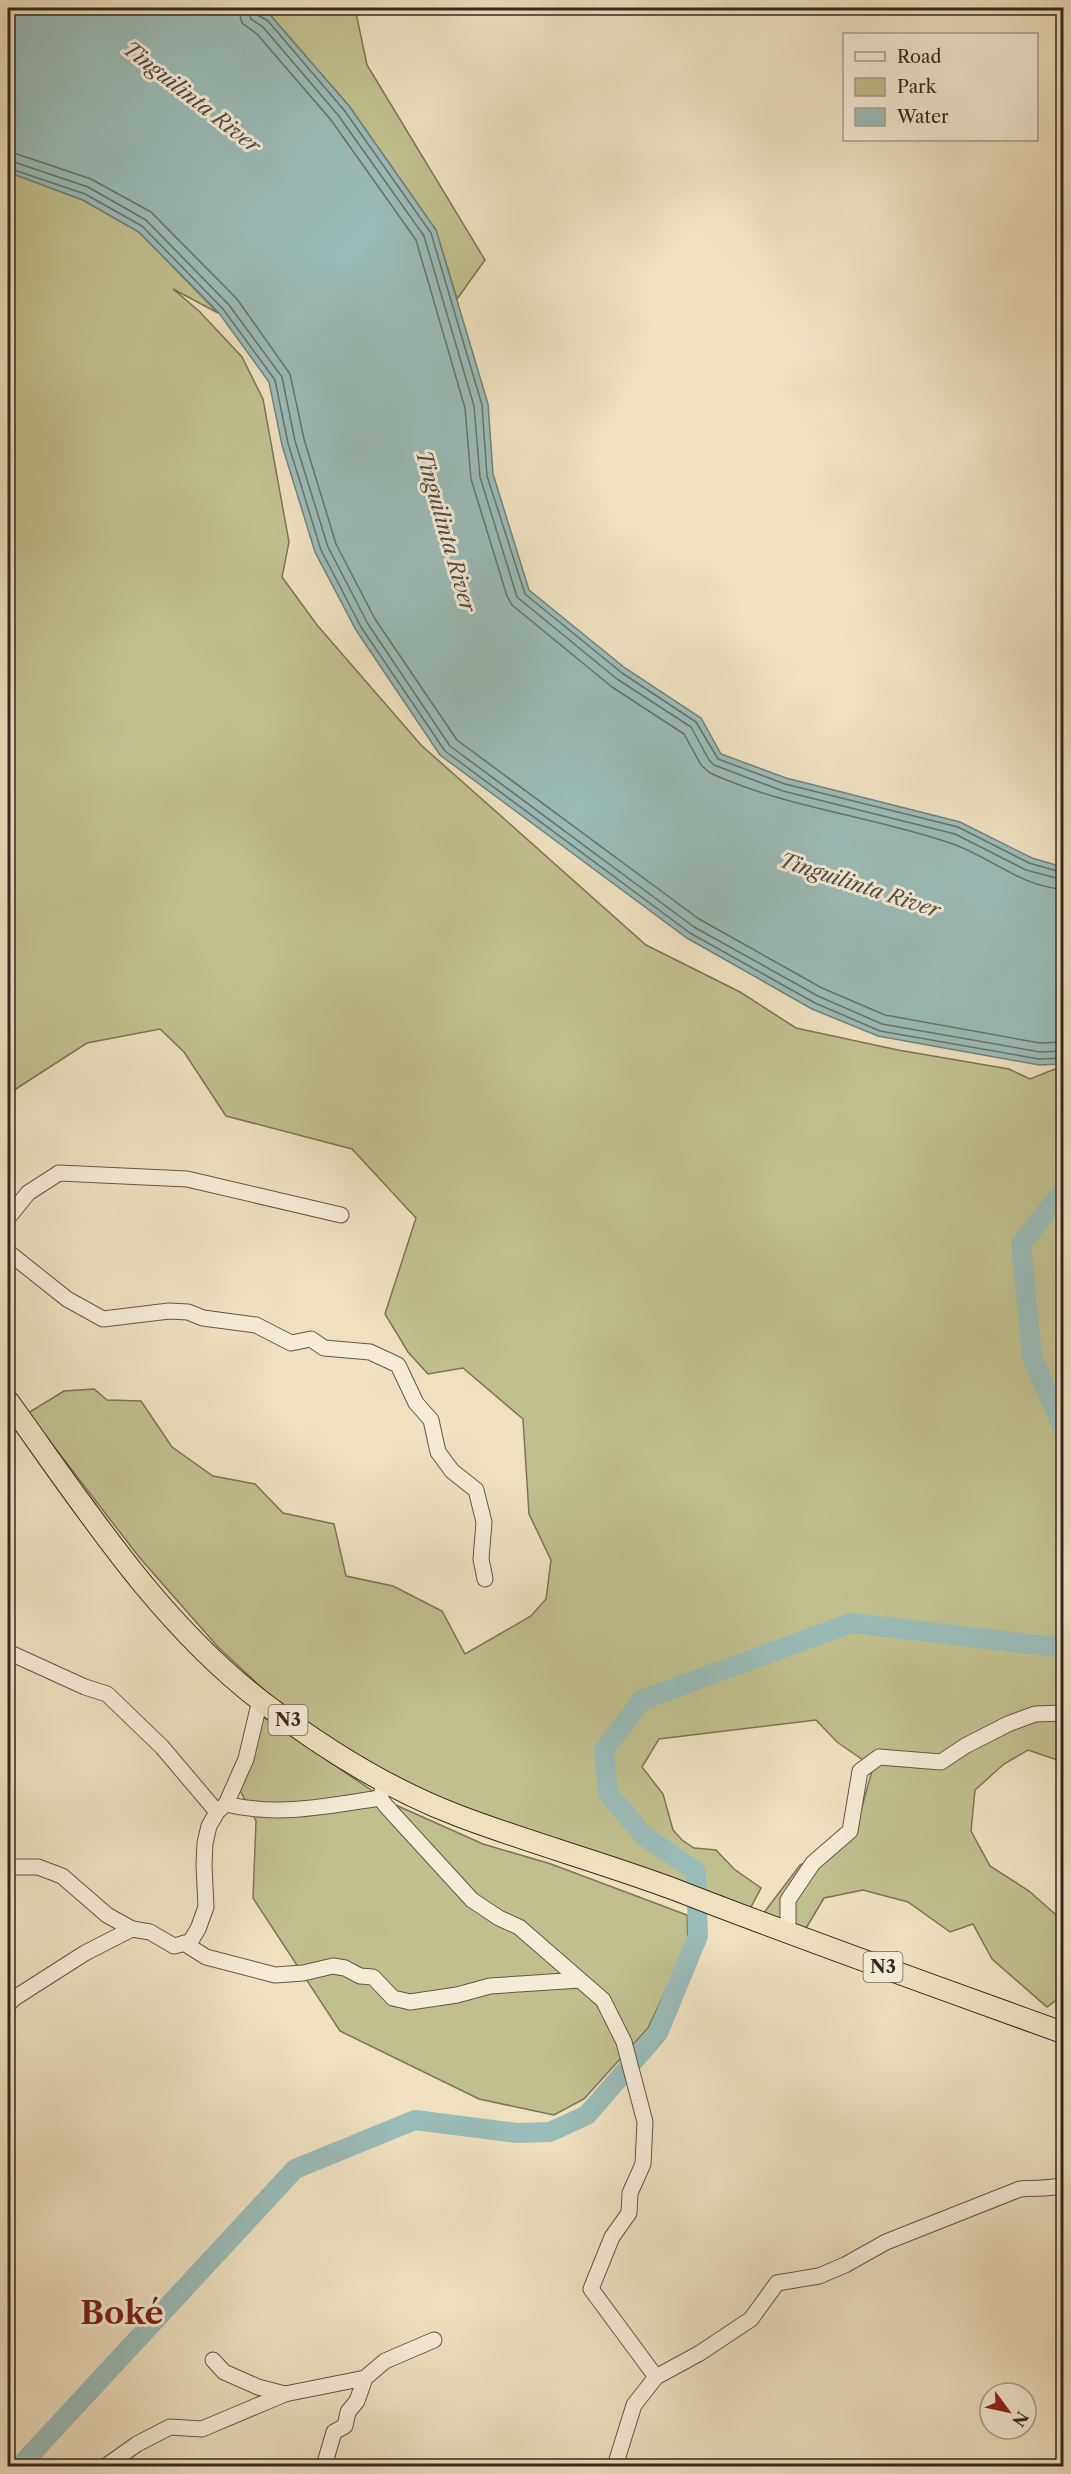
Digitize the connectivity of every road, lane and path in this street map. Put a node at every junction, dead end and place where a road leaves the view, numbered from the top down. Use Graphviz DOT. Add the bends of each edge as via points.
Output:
graph roads {
  1 [pos="341,1215"];
  2 [pos="8,1218"];
  3 [pos="8,1252"];
  4 [pos="8,1401"];
  5 [pos="485,1579"];
  6 [pos="8,1652"];
  7 [pos="260,1701"];
  8 [pos="1064,1713"];
  9 [pos="382,1790"];
  10 [pos="221,1808"];
  11 [pos="8,1867"];
  12 [pos="132,1929"];
  13 [pos="788,1932"];
  14 [pos="184,1943"];
  15 [pos="580,1980"];
  16 [pos="8,2005"];
  17 [pos="1064,2033"];
  18 [pos="1064,2185"];
  19 [pos="434,2340"];
  20 [pos="213,2360"];
  21 [pos="656,2377"];
  22 [pos="366,2378"];
  23 [pos="285,2394"];
  24 [pos="106,2466"];
  25 [pos="324,2466"];
  26 [pos="615,2466"];
  1 -- 2 [label="street" via="187,1179 59,1173 28,1193"];
  3 -- 5 [label="street" via="68,1299 103,1319 189,1312 203,1318 256,1325 291,1343 310,1339 324,1348 370,1352 398,1365 416,1403 430,1420 438,1452 452,1471 476,1490 484,1522 481,1559"];
  4 -- 7 [label="highway, N3" via="165,1609"];
  6 -- 10 [label="street" via="107,1694"];
  7 -- 9 [label="highway, N3"];
  7 -- 10 [label="street" via="246,1760"];
  8 -- 13 [label="street" via="1035,1714 1000,1727 941,1762 879,1757 860,1771 850,1832 813,1863 788,1900"];
  9 -- 10 [label="street" via="288,1811"];
  9 -- 13 [label="highway, N3"];
  9 -- 15 [label="street" via="472,1900 519,1927"];
  10 -- 14 [label="street" via="209,1826 205,1843 206,1907 198,1929 190,1942"];
  11 -- 12 [label="street" via="38,1867 62,1876 107,1915"];
  12 -- 14 [label="street" via="150,1932 174,1946"];
  12 -- 16 [label="street" via="86,1953"];
  13 -- 17 [label="highway, N3"];
  14 -- 15 [label="street" via="206,1957 275,1975 333,1966 345,1968 360,1976 373,1977 393,1998 410,2002 490,1986"];
  15 -- 21 [label="street" via="603,2000 624,2042 645,2122 644,2164 630,2193 629,2213 612,2237 591,2289"];
  18 -- 21 [label="street" via="1046,2190 1020,2189 886,2242 819,2276 777,2283 751,2319"];
  19 -- 22 [label="street" via="385,2361"];
  20 -- 23 [label="street" via="224,2372"];
  21 -- 26 [label="street" via="634,2405"];
  22 -- 23 [label="street"];
  22 -- 25 [label="street" via="345,2426 334,2432"];
  23 -- 24 [label="street" via="202,2429 170,2427"];
}
